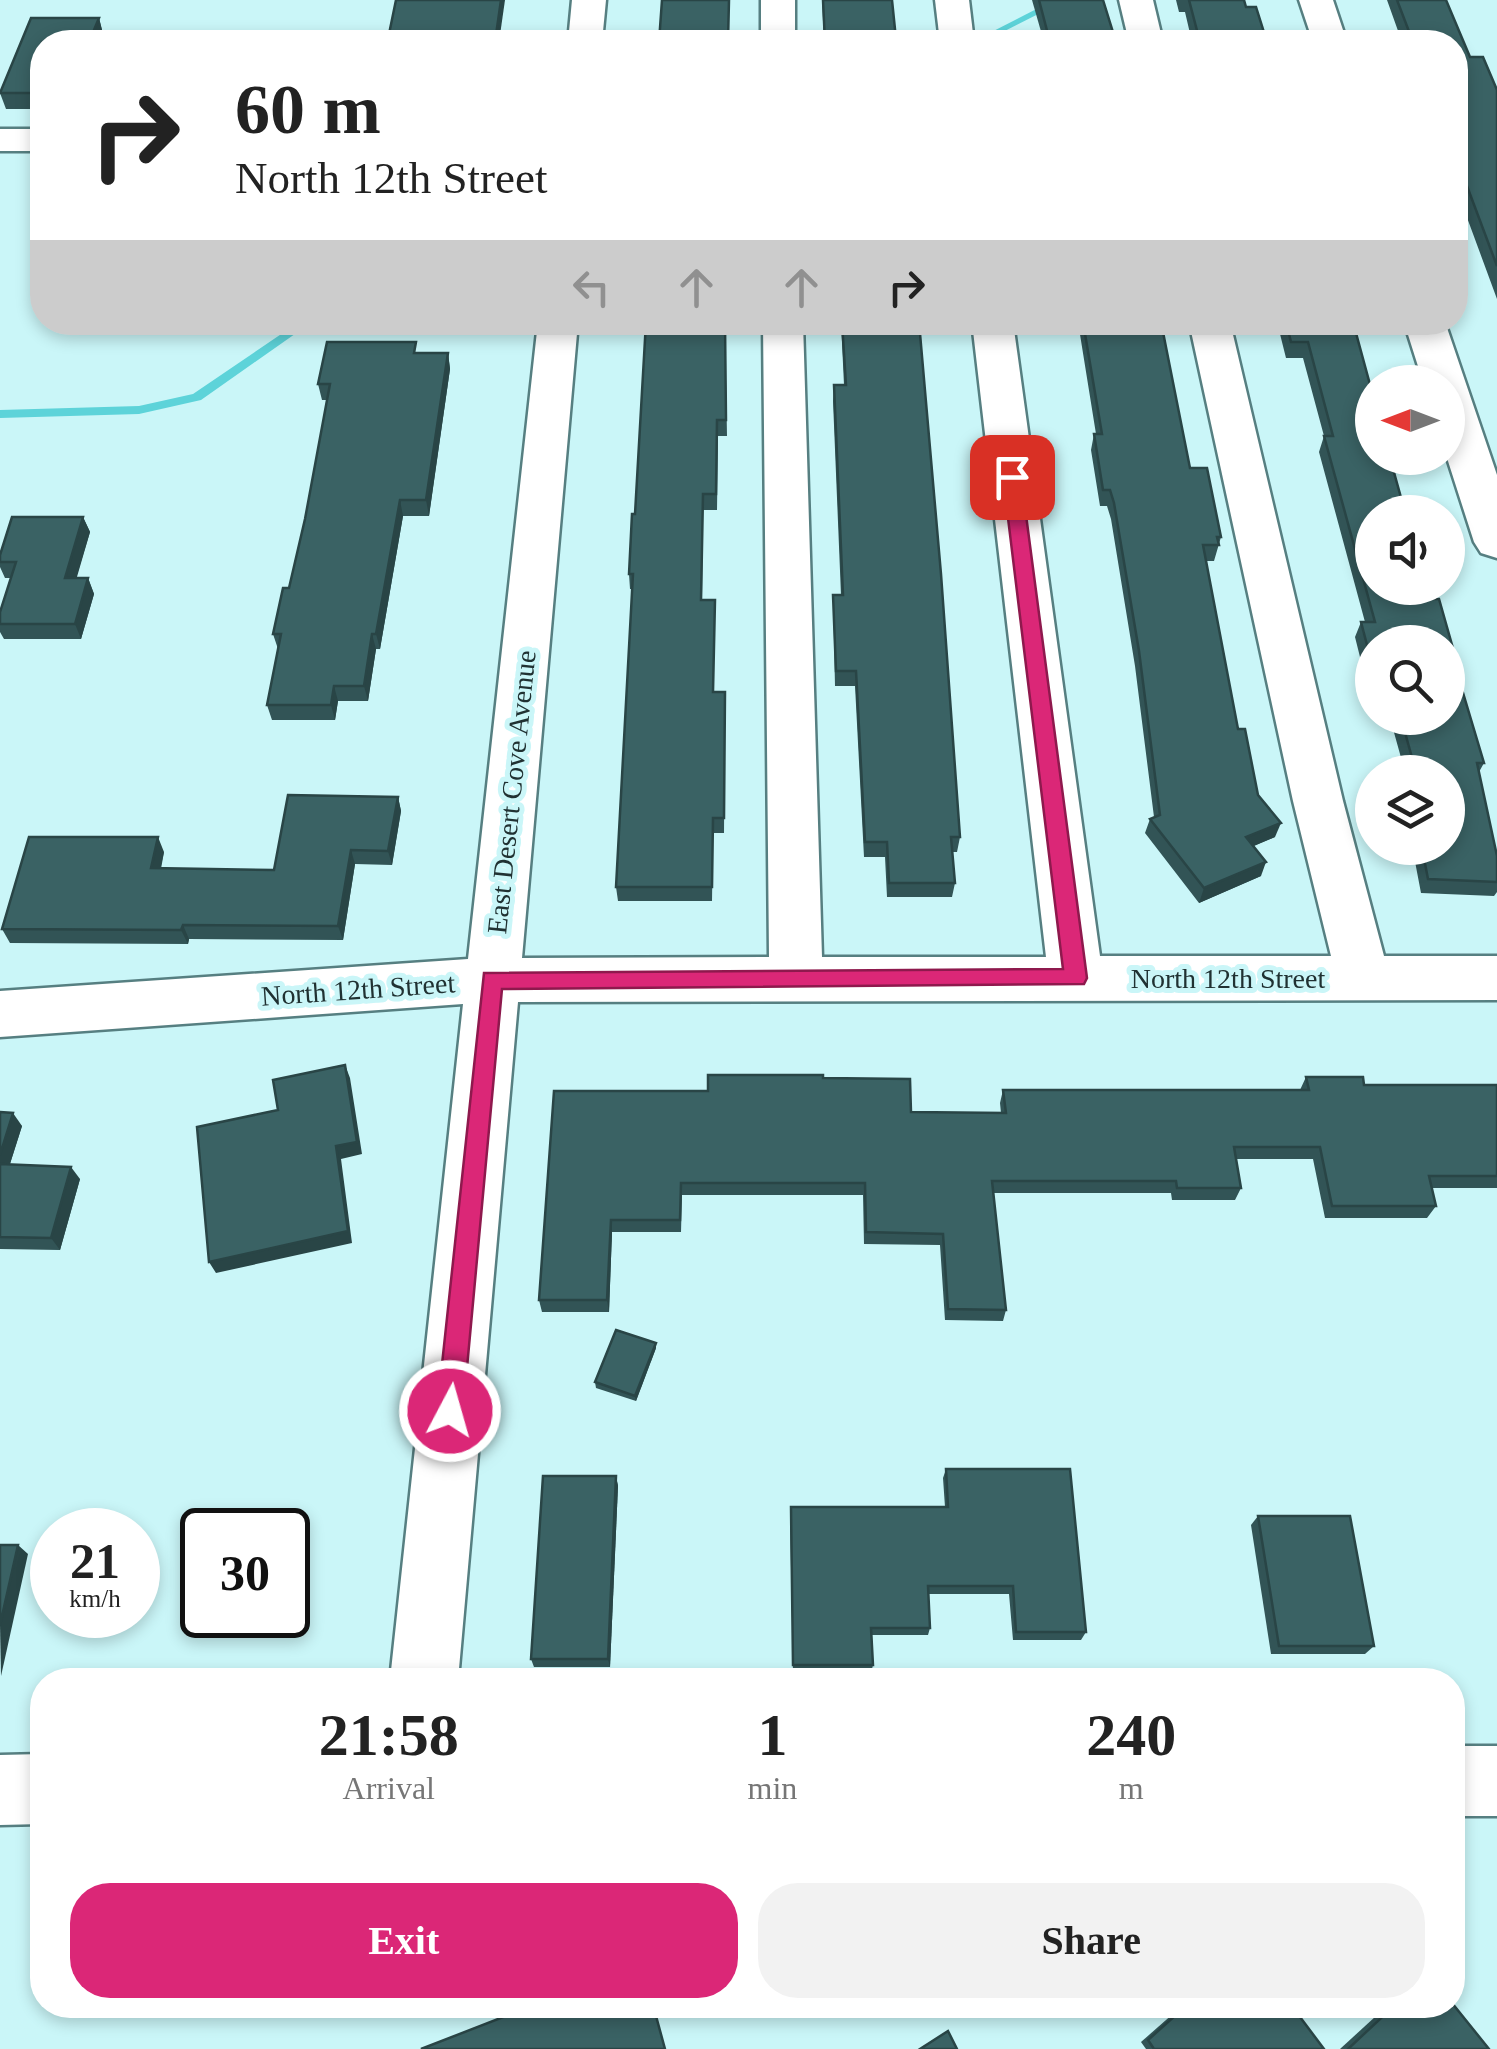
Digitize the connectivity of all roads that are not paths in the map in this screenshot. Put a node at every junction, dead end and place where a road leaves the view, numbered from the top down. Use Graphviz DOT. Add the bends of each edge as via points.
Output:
graph roads {
  1 [pos="589,0"];
  2 [pos="778,0"];
  3 [pos="952,0"];
  4 [pos="1136,0"];
  5 [pos="1316,0"];
  6 [pos="585,30"];
  7 [pos="778,30"];
  8 [pos="956,30"];
  9 [pos="1143,30"];
  10 [pos="1326,30"];
  11 [pos="0,140"];
  12 [pos="30,140"];
  13 [pos="557,335"];
  14 [pos="783,335"];
  15 [pos="994,335"];
  16 [pos="1212,335"];
  17 [pos="1428,335"];
  18 [pos="1438,365"];
  19 [pos="1465,445"];
  20 [pos="1497,542"];
  21 [pos="1076,978"];
  22 [pos="1363,978"];
  23 [pos="1497,978"];
  24 [pos="796,979"];
  25 [pos="492,980"];
  26 [pos="0,1014"];
  27 [pos="425,1668"];
  28 [pos="1465,1781"];
  29 [pos="1497,1781"];
  30 [pos="30,1789"];
  31 [pos="0,1790"];
  1 -- 6 [label="street"];
  2 -- 7 [label="street"];
  3 -- 8 [label="street"];
  4 -- 9 [label="street"];
  5 -- 10 [label="street"];
  11 -- 12 [label="street"];
  13 -- 25 [label="street, East Desert Cove Avenue"];
  14 -- 24 [label="street"];
  15 -- 21 [label="street"];
  16 -- 22 [label="street"];
  17 -- 18 [label="street"];
  19 -- 20 [label="street"];
  21 -- 22 [label="street, North 12th Street"];
  21 -- 24 [label="street, North 12th Street"];
  22 -- 23 [label="street, North 12th Street"];
  24 -- 25 [label="street, North 12th Street"];
  25 -- 26 [label="street, North 12th Street"];
  25 -- 27 [label="street, East Desert Cove Avenue"];
  28 -- 29 [label="street"];
  30 -- 31 [label="street"];
}
